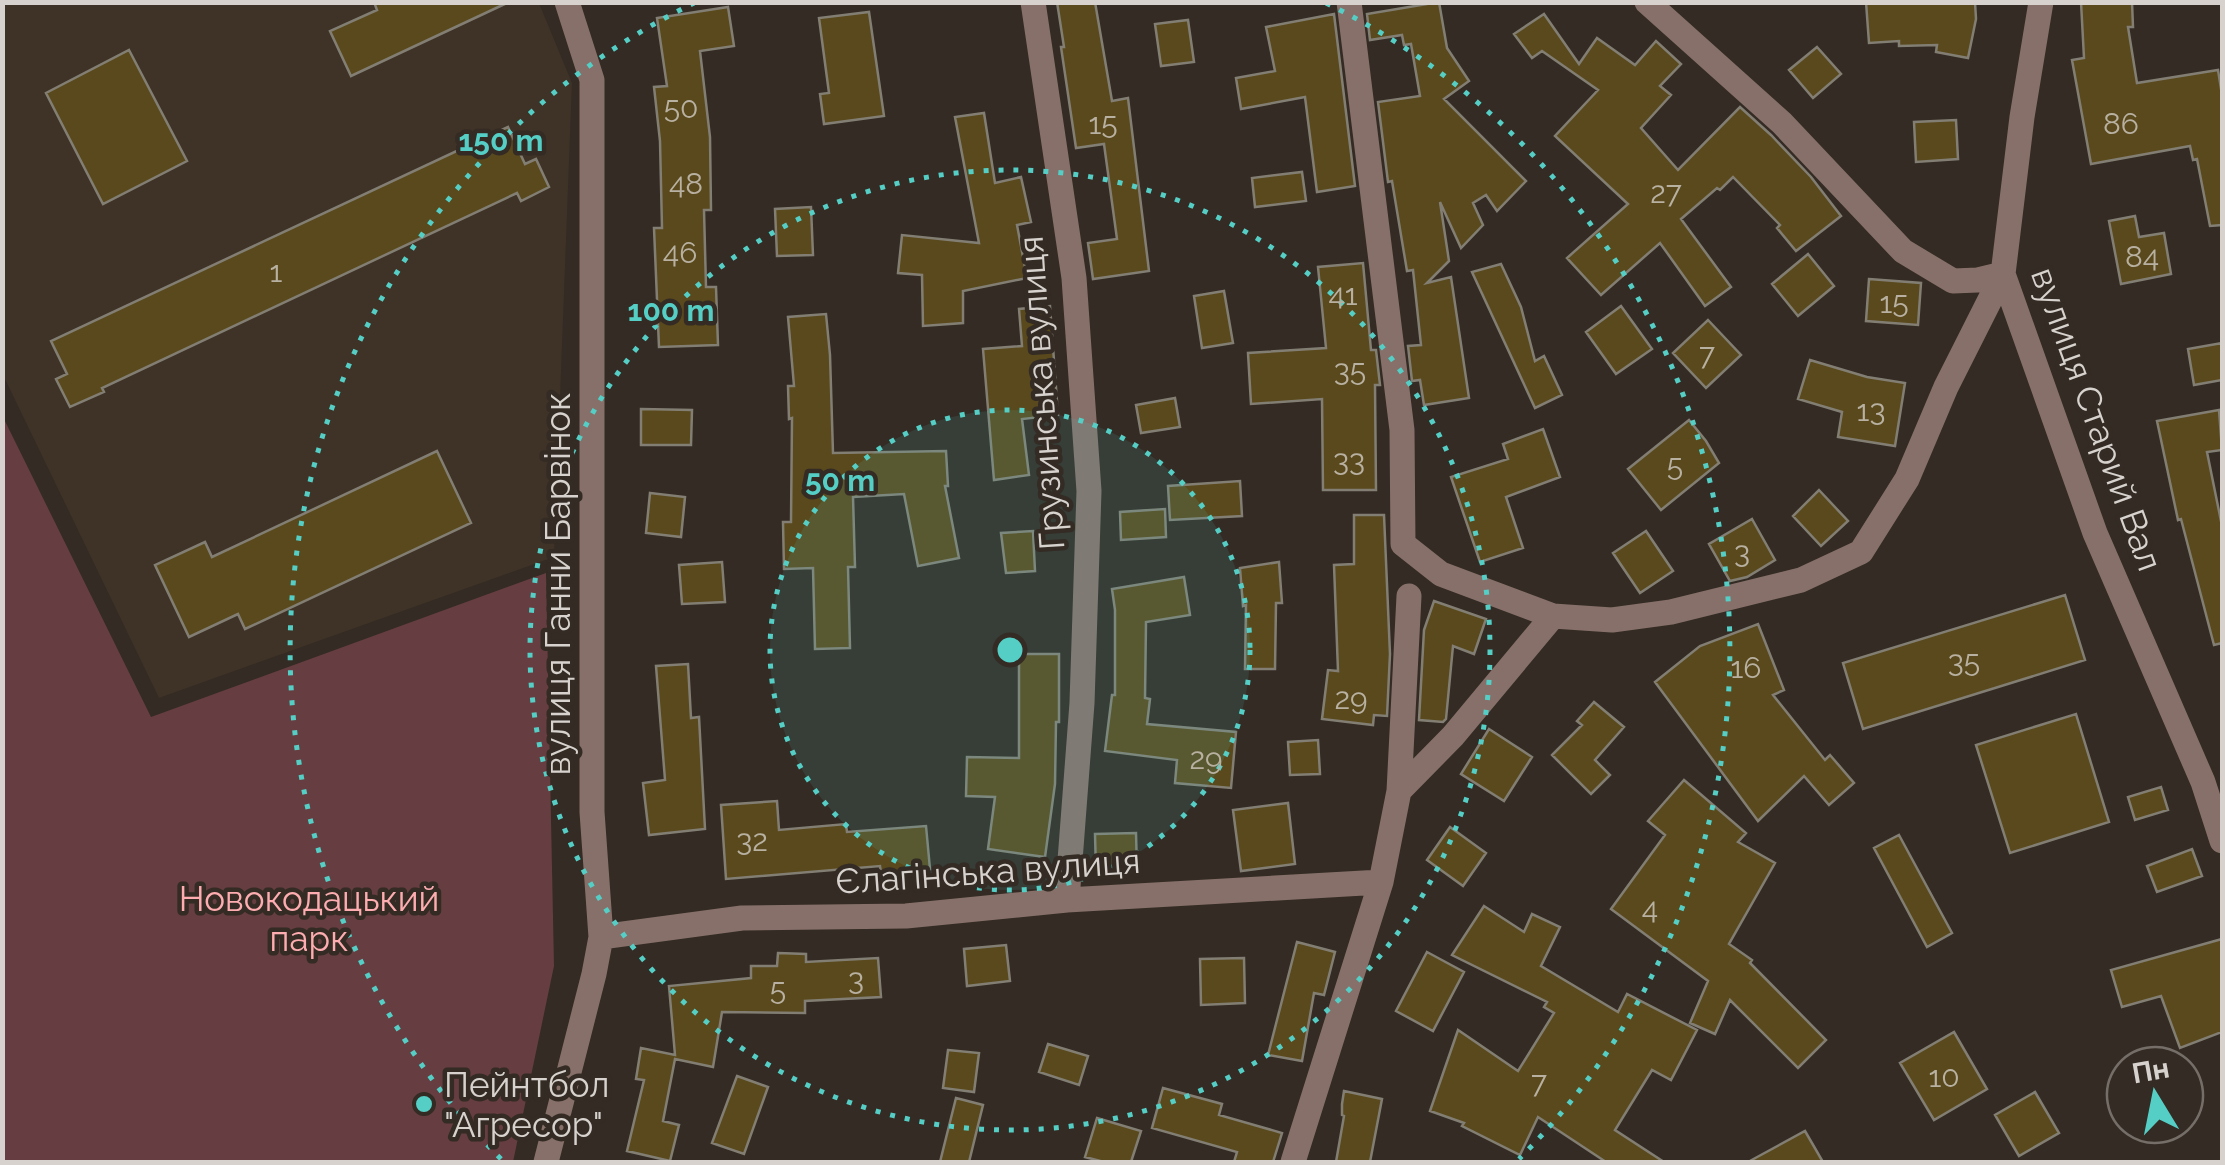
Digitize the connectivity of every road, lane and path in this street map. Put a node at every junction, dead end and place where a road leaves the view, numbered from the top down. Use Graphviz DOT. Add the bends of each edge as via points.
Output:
graph roads {
  1 [pos="567,2"];
  2 [pos="1033,2"];
  3 [pos="1349,2"];
  4 [pos="1646,2"];
  5 [pos="2041,2"];
  6 [pos="2004,274"];
  7 [pos="1409,596"];
  8 [pos="1553,616"];
  9 [pos="1399,791"];
  10 [pos="2222,841"];
  11 [pos="1381,882"];
  12 [pos="1066,900"];
  13 [pos="600,937"];
  14 [pos="546,1162"];
  15 [pos="1293,1162"];
  1 -- 13 [label="street, вулиця Ганни Барвінок" via="592,80 592,812"];
  2 -- 12 [label="street, Грузинська вулиця" via="1074,278 1089,491"];
  3 -- 8 [label="street" via="1402,430 1403,544 1442,574"];
  4 -- 6 [label="street" via="1782,123 1903,251 1953,281"];
  5 -- 6 [label="street, вулиця Старий Вал"];
  6 -- 8 [label="street" via="1907,479 1861,552 1802,580 1671,612 1612,620"];
  6 -- 10 [label="street, вулиця Старий Вал" via="2095,533"];
  7 -- 9 [label="street"];
  8 -- 9 [label="street"];
  9 -- 11 [label="street"];
  11 -- 12 [label="street, Єлагінська вулиця"];
  11 -- 15 [label="street"];
  12 -- 13 [label="street, Єлагінська вулиця" via="906,916 742,918"];
  13 -- 14 [label="street, вулиця Ганни Барвінок"];
}
